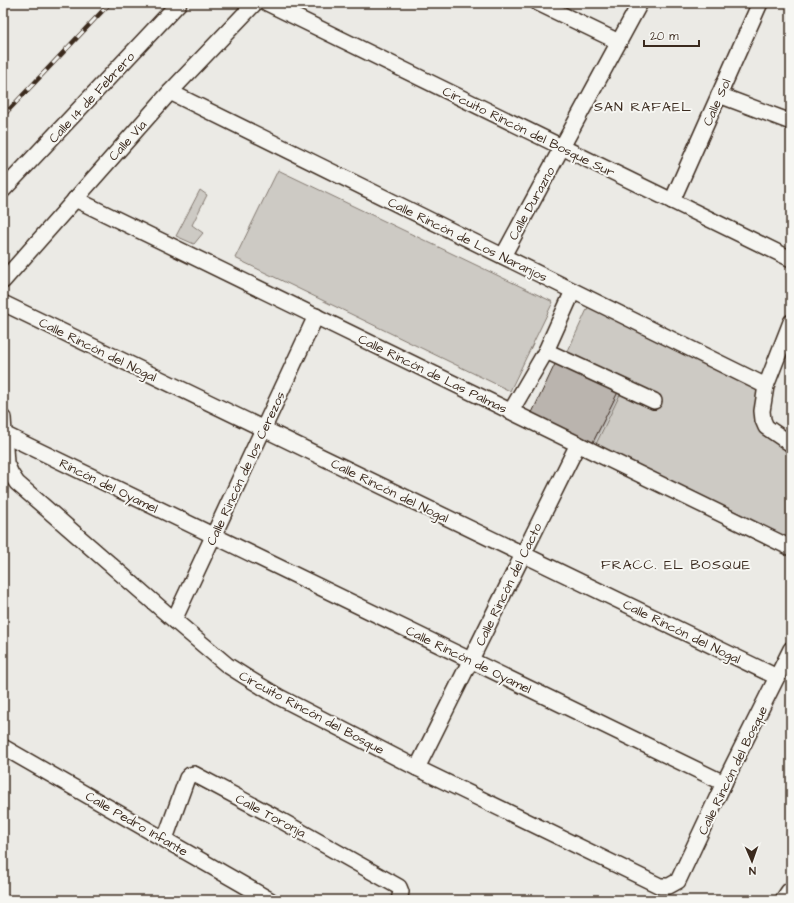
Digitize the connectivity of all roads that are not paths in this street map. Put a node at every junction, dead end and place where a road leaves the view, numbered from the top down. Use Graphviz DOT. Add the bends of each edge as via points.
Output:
graph roads {
  1 [pos="179,3"];
  2 [pos="255,3"];
  3 [pos="267,3"];
  4 [pos="538,3"];
  5 [pos="640,3"];
  6 [pos="760,3"];
  7 [pos="619,42"];
  8 [pos="170,92"];
  9 [pos="719,95"];
  10 [pos="791,122"];
  11 [pos="562,147"];
  12 [pos="3,190"];
  13 [pos="75,199"];
  14 [pos="672,201"];
  15 [pos="503,256"];
  16 [pos="791,259"];
  17 [pos="3,282"];
  18 [pos="573,291"];
  19 [pos="3,303"];
  20 [pos="316,316"];
  21 [pos="791,322"];
  22 [pos="546,351"];
  23 [pos="766,386"];
  24 [pos="654,401"];
  25 [pos="511,411"];
  26 [pos="3,418"];
  27 [pos="263,428"];
  28 [pos="4,434"];
  29 [pos="578,444"];
  30 [pos="791,444"];
  31 [pos="213,536"];
  32 [pos="791,548"];
  33 [pos="523,555"];
  34 [pos="174,620"];
  35 [pos="791,649"];
  36 [pos="471,660"];
  37 [pos="777,677"];
  38 [pos="3,747"];
  39 [pos="417,768"];
  40 [pos="724,783"];
  41 [pos="164,839"];
  42 [pos="669,886"];
  43 [pos="791,894"];
  44 [pos="270,900"];
  45 [pos="399,900"];
  46 [pos="787,900"];
  1 -- 12 [label="street, Calle 14 de Febrero"];
  2 -- 8 [label="street, Calle Vía"];
  3 -- 11 [label="street, Circuito Rincón del Bosque Sur"];
  4 -- 7 [label="street"];
  5 -- 7 [label="street, Calle Durazno"];
  6 -- 9 [label="street, Calle Sol"];
  7 -- 11 [label="street, Calle Durazno"];
  8 -- 13 [label="street, Calle Vía"];
  8 -- 15 [label="street, Calle Rincón de Los Naranjos"];
  9 -- 10 [label="street"];
  9 -- 14 [label="street, Calle Sol"];
  11 -- 14 [label="street, Circuito Rincón del Bosque Sur"];
  11 -- 15 [label="street, Calle Durazno"];
  13 -- 17 [label="street, Calle Vía"];
  13 -- 20 [label="street, Calle Rincón de Las Palmas"];
  14 -- 16 [label="street, Circuito Rincón del Bosque Sur"];
  15 -- 18 [label="street, Calle Rincón de Los Naranjos"];
  18 -- 22 [label="street"];
  18 -- 23 [label="street, Calle Rincón de Los Naranjos"];
  19 -- 27 [label="street, Calle Rincón del Nogal"];
  20 -- 25 [label="street, Calle Rincón de Las Palmas"];
  20 -- 27 [label="street, Calle Rincón de los Cerezos"];
  21 -- 23 [label="street"];
  22 -- 24 [label="street"];
  22 -- 25 [label="street"];
  23 -- 30 [label="street" via="762,420 766,427"];
  25 -- 29 [label="street, Calle Rincón de Las Palmas"];
  26 -- 28 [label="street"];
  27 -- 31 [label="street, Calle Rincón de los Cerezos"];
  27 -- 33 [label="street, Calle Rincón del Nogal"];
  28 -- 31 [label="street, Rincón del Oyamel"];
  28 -- 34 [label="street, Circuito Rincón del Bosque" via="6,463 18,483"];
  29 -- 32 [label="street, Calle Rincón de Las Palmas"];
  29 -- 33 [label="street, Calle Rincón del Cacto"];
  31 -- 34 [label="street, Calle Rincón de los Cerezos"];
  31 -- 36 [label="street, Calle Rincón de Oyamel"];
  33 -- 36 [label="street, Calle Rincón del Cacto"];
  33 -- 37 [label="street, Calle Rincón del Nogal"];
  34 -- 39 [label="street, Circuito Rincón del Bosque" via="246,677 279,697"];
  35 -- 37 [label="street, Calle Rincón del Bosque"];
  36 -- 39 [label="street, Calle Rincón del Cacto"];
  36 -- 40 [label="street, Calle Rincón de Oyamel"];
  37 -- 40 [label="street, Calle Rincón del Bosque"];
  38 -- 41 [label="street, Calle Pedro Infante"];
  39 -- 42 [label="street, Circuito Rincón del Bosque" via="660,886"];
  40 -- 42 [label="street, Calle Rincón del Bosque" via="678,881"];
  41 -- 44 [label="street, Calle Pedro Infante"];
  41 -- 45 [label="street, Calle Toronja" via="186,778 194,774 399,886"];
  43 -- 46 [label="main road"];
}
